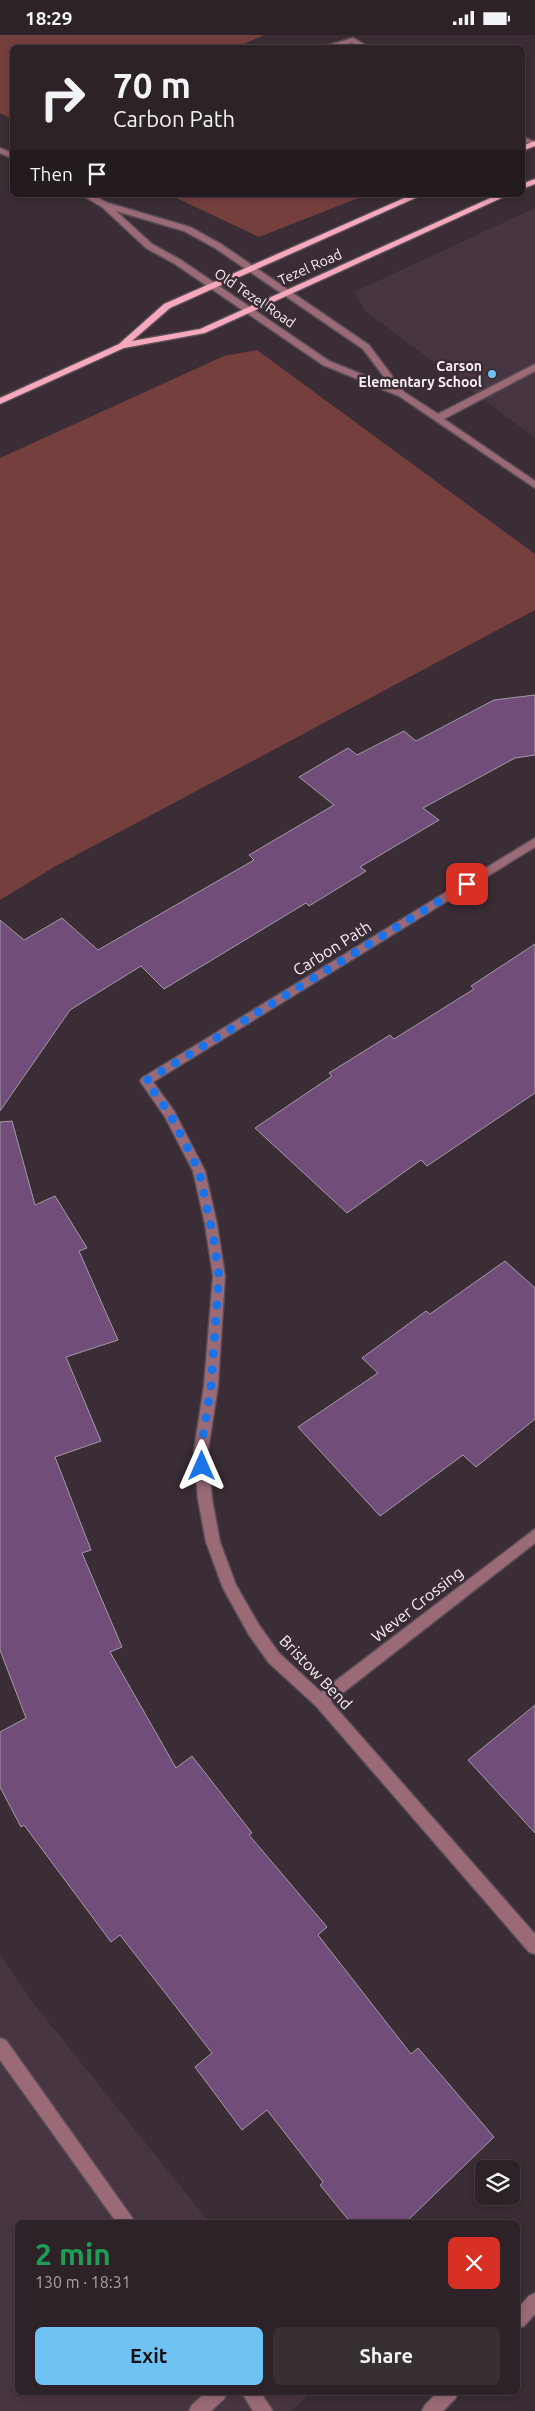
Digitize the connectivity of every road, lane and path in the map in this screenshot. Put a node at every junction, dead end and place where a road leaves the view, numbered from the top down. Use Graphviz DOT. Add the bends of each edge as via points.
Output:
graph roads {
  1 [pos="334,45"];
  2 [pos="362,45"];
  3 [pos="90,197"];
  4 [pos="413,197"];
  5 [pos="500,197"];
  6 [pos="105,205"];
  7 [pos="250,269"];
  8 [pos="212,286"];
  9 [pos="287,293"];
  10 [pos="248,310"];
  11 [pos="122,346"];
  12 [pos="535,367"];
  13 [pos="402,394"];
  14 [pos="0,401"];
  15 [pos="438,418"];
  16 [pos="535,485"];
  17 [pos="535,842"];
  18 [pos="146,1081"];
  19 [pos="535,1535"];
  20 [pos="321,1701"];
  21 [pos="535,1946"];
  22 [pos="0,2046"];
  23 [pos="126,2220"];
  24 [pos="535,2302"];
  25 [pos="520,2318"];
  26 [pos="216,2395"];
  27 [pos="252,2395"];
  28 [pos="447,2395"];
  29 [pos="198,2411"];
  30 [pos="264,2411"];
  31 [pos="431,2411"];
  1 -- 2 [label="street" via="354,40"];
  3 -- 6 [label="street, Old Tezel Road"];
  4 -- 7 [label="main road, Tezel Road"];
  5 -- 9 [label="main road, Tezel Road"];
  6 -- 7 [label="street, Old Tezel Road" via="187,229"];
  6 -- 8 [label="street, Old Tezel Road" via="149,246"];
  7 -- 8 [label="main road, Tezel Road"];
  7 -- 9 [label="street, Old Tezel Road"];
  8 -- 10 [label="street, Old Tezel Road"];
  8 -- 11 [label="main road, Tezel Road" via="167,306"];
  9 -- 10 [label="main road, Tezel Road"];
  9 -- 13 [label="street, Old Tezel Road" via="366,347"];
  10 -- 11 [label="main road, Tezel Road" via="202,331"];
  10 -- 13 [label="street, Old Tezel Road" via="326,363"];
  11 -- 14 [label="main road, Tezel Road"];
  12 -- 15 [label="street"];
  13 -- 15 [label="street, Old Tezel Road"];
  15 -- 16 [label="street, Old Tezel Road"];
  17 -- 18 [label="street, Carbon Path"];
  18 -- 20 [label="street, Bristow Bend" via="170,1114 199,1171 214,1241 219,1276 211,1385 201,1450 205,1499 214,1542 230,1588 254,1630 274,1658"];
  19 -- 20 [label="street, Wever Crossing"];
  20 -- 21 [label="street, Bristow Bend"];
  22 -- 23 [label="street"];
  24 -- 25 [label="street"];
  26 -- 29 [label="street"];
  27 -- 30 [label="street"];
  28 -- 31 [label="street"];
}
